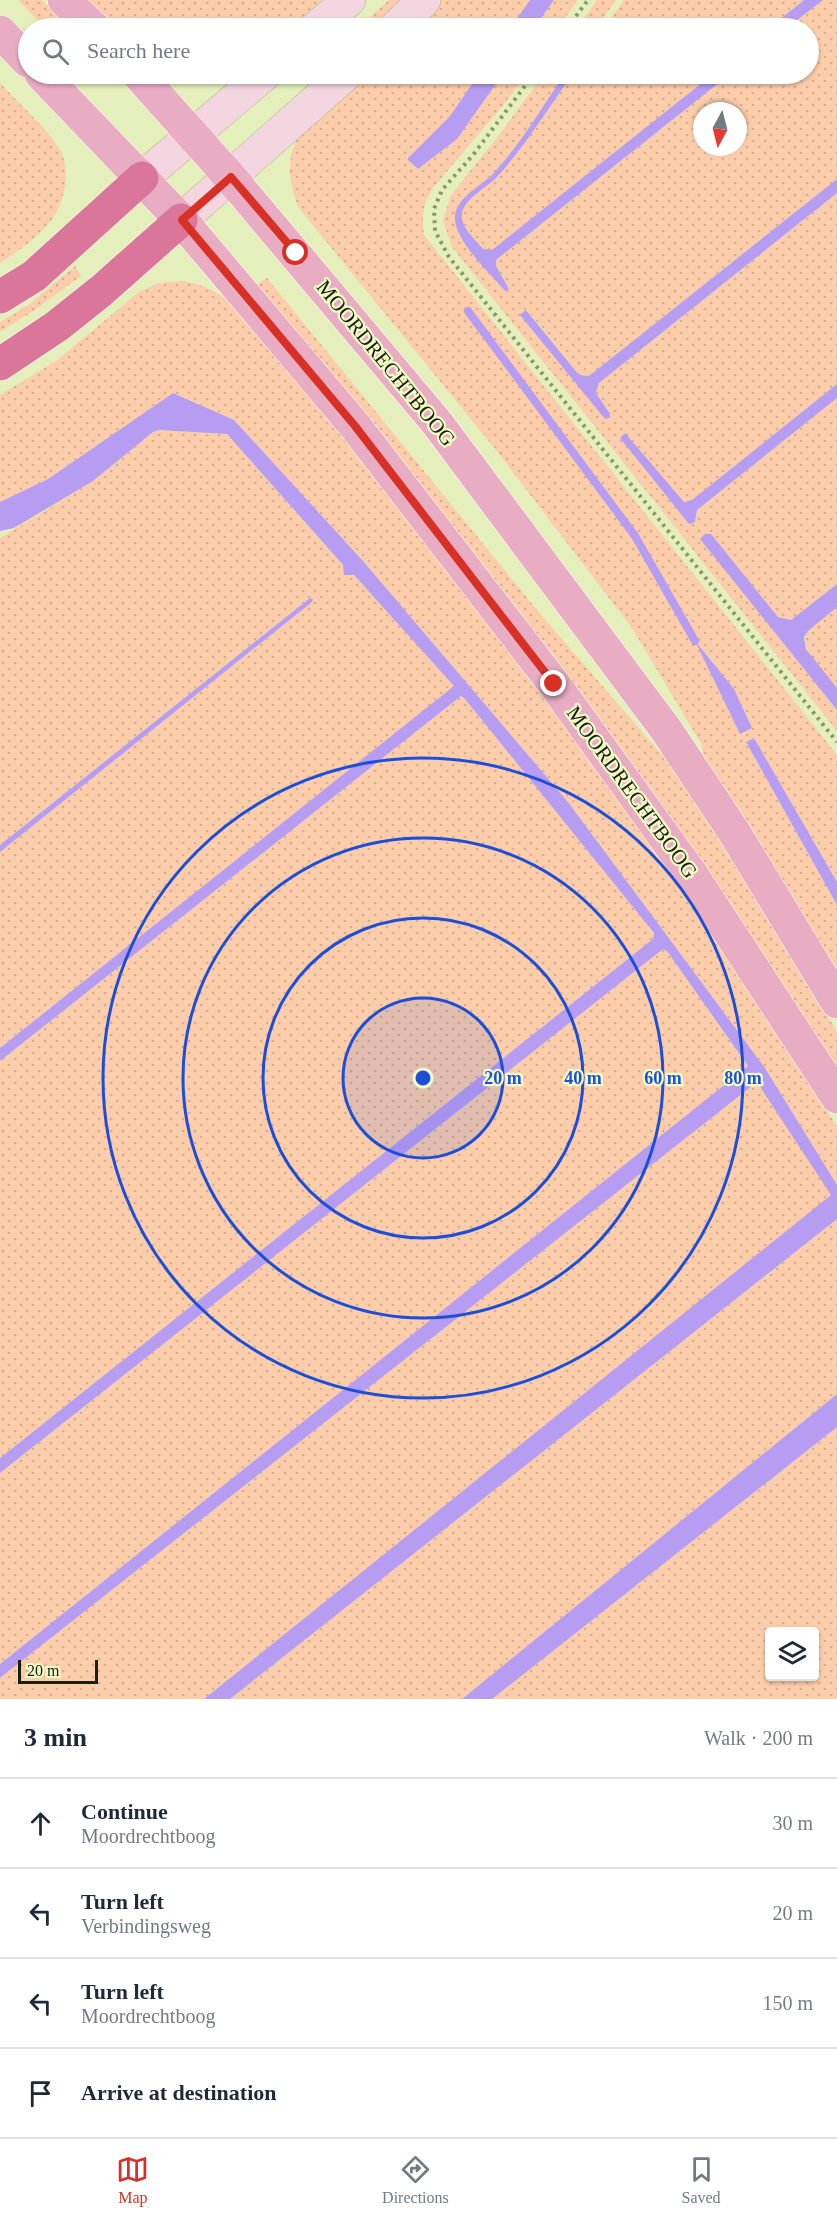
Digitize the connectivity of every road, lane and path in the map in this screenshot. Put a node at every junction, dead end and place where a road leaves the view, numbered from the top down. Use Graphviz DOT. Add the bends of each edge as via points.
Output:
graph roads {
  1 [pos="64,0"];
  2 [pos="349,0"];
  3 [pos="424,0"];
  4 [pos="588,0"];
  5 [pos="83,18"];
  6 [pos="328,18"];
  7 [pos="405,18"];
  8 [pos="574,18"];
  9 [pos="0,32"];
  10 [pos="18,51"];
  11 [pos="51,84"];
  12 [pos="147,84"];
  13 [pos="253,84"];
  14 [pos="335,84"];
  15 [pos="526,84"];
  16 [pos="193,135"];
  17 [pos="231,177"];
  18 [pos="142,178"];
  19 [pos="182,220"];
  20 [pos="0,297"];
  21 [pos="0,363"];
  22 [pos="837,742"];
  23 [pos="837,1002"];
  24 [pos="837,1097"];
  1 -- 5 [label="main road"];
  2 -- 6 [label="street"];
  3 -- 7 [label="street"];
  4 -- 8 [label="path"];
  9 -- 10 [label="main road"];
  11 -- 18 [label="main road, MOORDRECHTBOOG"];
  12 -- 16 [label="main road, MOORDRECHTBOOG"];
  13 -- 16 [label="street"];
  14 -- 17 [label="street"];
  15 -- 22 [label="path" via="442,190 434,209 435,231 449,256"];
  16 -- 17 [label="main road, MOORDRECHTBOOG"];
  16 -- 18 [label="street"];
  17 -- 19 [label="street"];
  17 -- 23 [label="main road, MOORDRECHTBOOG" via="437,423 667,731 734,832"];
  18 -- 19 [label="main road, MOORDRECHTBOOG"];
  18 -- 20 [label="highway" via="34,276"];
  19 -- 21 [label="highway" via="57,326"];
  19 -- 24 [label="main road, MOORDRECHTBOOG" via="355,426 554,684 692,875"];
}
